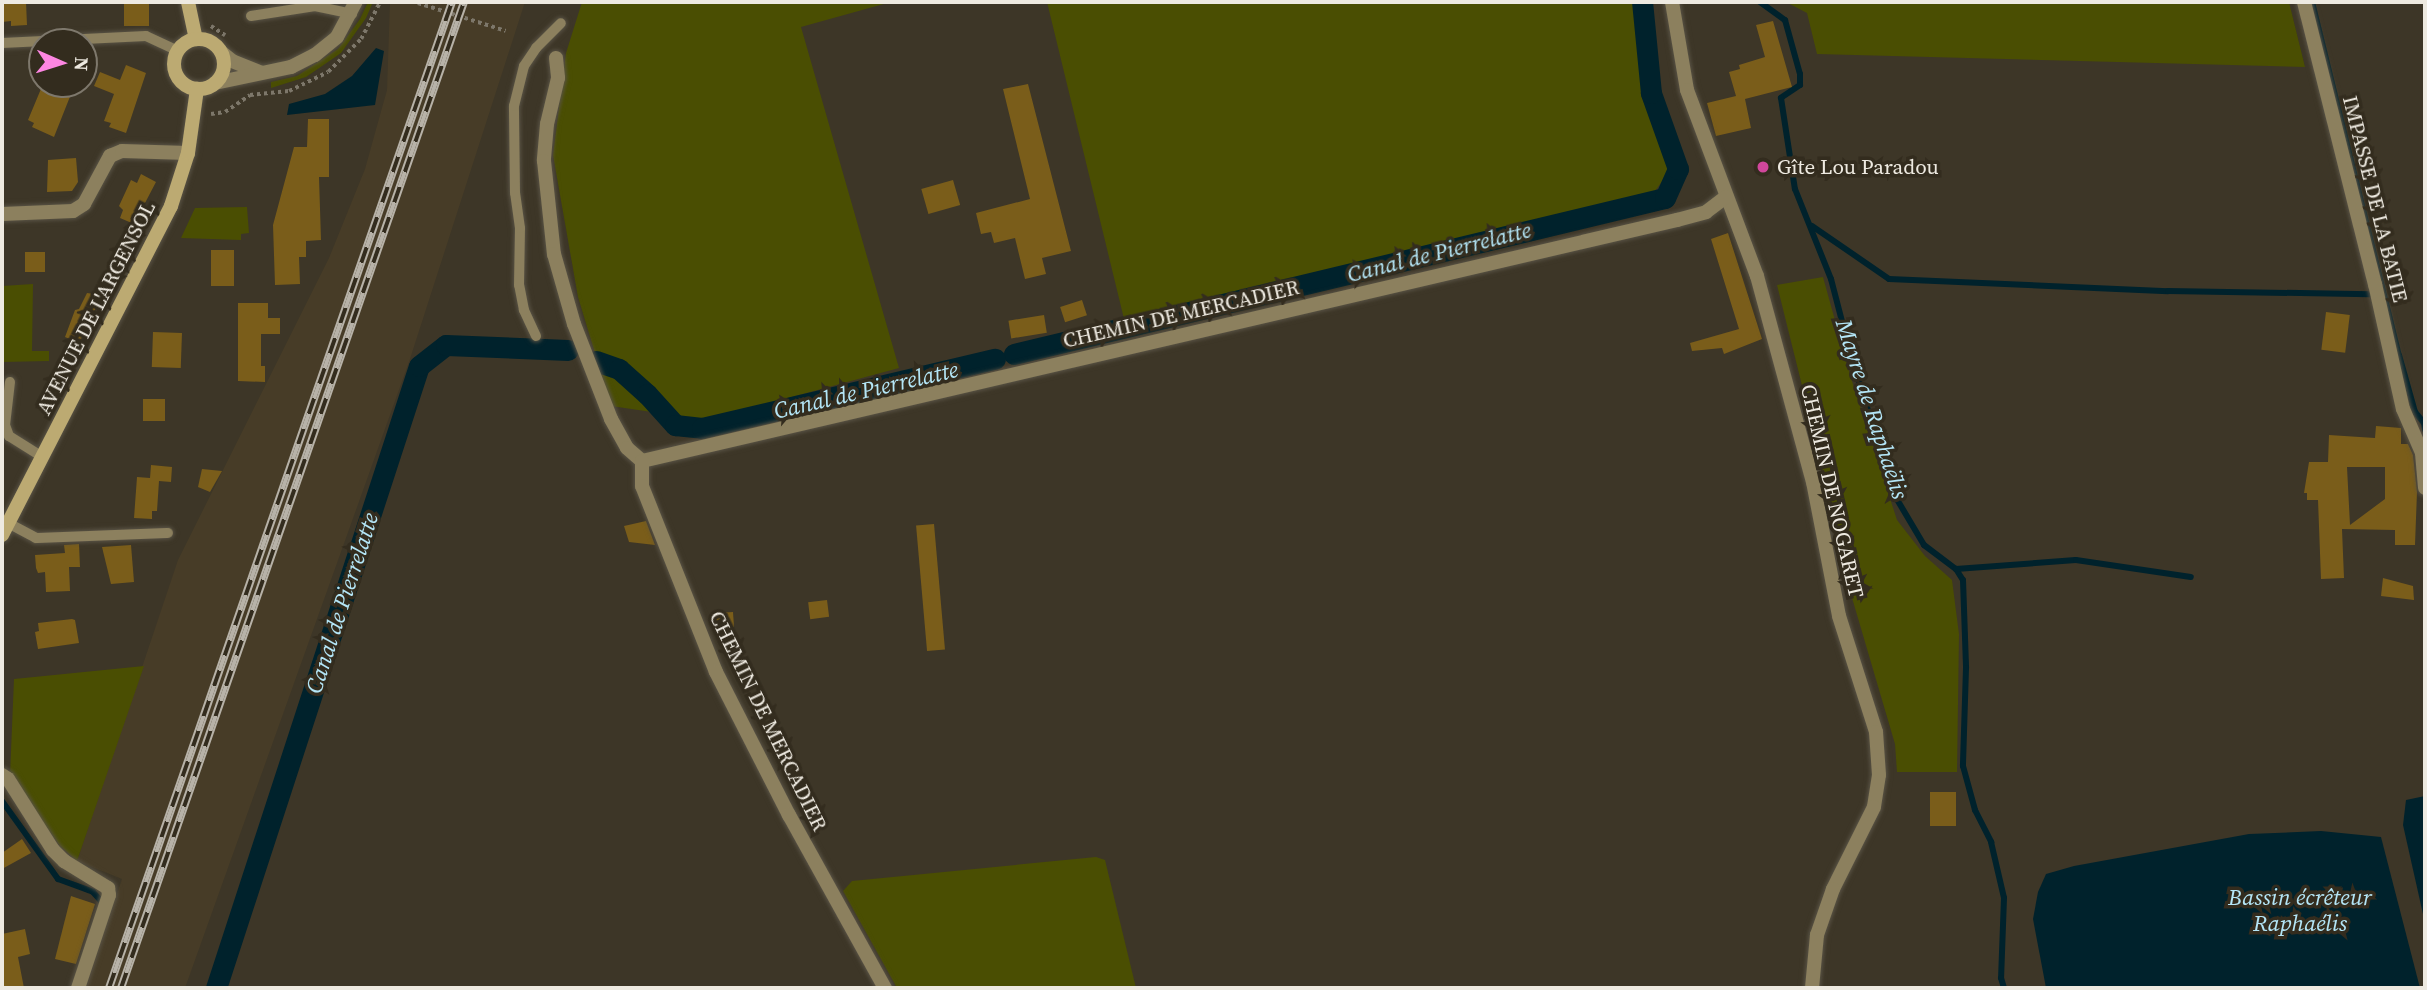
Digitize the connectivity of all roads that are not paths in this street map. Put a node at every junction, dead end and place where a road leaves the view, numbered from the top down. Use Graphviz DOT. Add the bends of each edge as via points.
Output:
graph roads {
  1 [pos="188,2"];
  2 [pos="1672,2"];
  3 [pos="2304,2"];
  4 [pos="354,8"];
  5 [pos="251,16"];
  6 [pos="561,23"];
  7 [pos="196,40"];
  8 [pos="2,43"];
  9 [pos="178,51"];
  10 [pos="221,52"];
  11 [pos="556,58"];
  12 [pos="263,74"];
  13 [pos="215,83"];
  14 [pos="197,89"];
  15 [pos="188,153"];
  16 [pos="1726,197"];
  17 [pos="2,214"];
  18 [pos="536,335"];
  19 [pos="10,382"];
  20 [pos="43,457"];
  21 [pos="642,461"];
  22 [pos="2425,488"];
  23 [pos="5,529"];
  24 [pos="168,533"];
  25 [pos="2,775"];
  26 [pos="78,988"];
  27 [pos="886,988"];
  28 [pos="1812,988"];
  1 -- 7 [label="street"];
  2 -- 16 [label="street, CHEMIN DE NOGARET" via="1686,90"];
  3 -- 22 [label="street, IMPASSE DE LA BATIE" via="2403,409 2422,453"];
  4 -- 5 [label="lane" via="315,6"];
  4 -- 12 [label="street" via="337,37 315,55"];
  6 -- 18 [label="lane" via="524,65 514,106 519,285"];
  7 -- 9 [label="street"];
  7 -- 10 [label="street" via="210,42"];
  8 -- 9 [label="lane" via="146,36"];
  9 -- 14 [label="street" via="174,59 177,76"];
  10 -- 12 [label="street"];
  10 -- 13 [label="street" via="224,66"];
  11 -- 21 [label="street" via="558,78 544,162 554,254 574,324 611,419 627,448"];
  12 -- 13 [label="street"];
  13 -- 14 [label="street"];
  14 -- 15 [label="street, AVENUE DE L'ARGENSOL"];
  15 -- 17 [label="street" via="122,151 110,156 84,204 73,211"];
  15 -- 20 [label="street, AVENUE DE L'ARGENSOL" via="171,206"];
  16 -- 21 [label="street, CHEMIN DE MERCADIER" via="1706,212 1677,220"];
  16 -- 28 [label="street, CHEMIN DE NOGARET" via="1760,289 1813,482 1839,616 1877,732 1879,775 1874,807 1833,889 1816,935"];
  19 -- 20 [label="lane" via="5,425 9,436"];
  20 -- 23 [label="street, AVENUE DE L'ARGENSOL"];
  21 -- 27 [label="street, CHEMIN DE MERCADIER" via="642,486 716,672"];
  23 -- 24 [label="lane" via="36,538"];
  25 -- 26 [label="street" via="53,850 108,888"];
}
